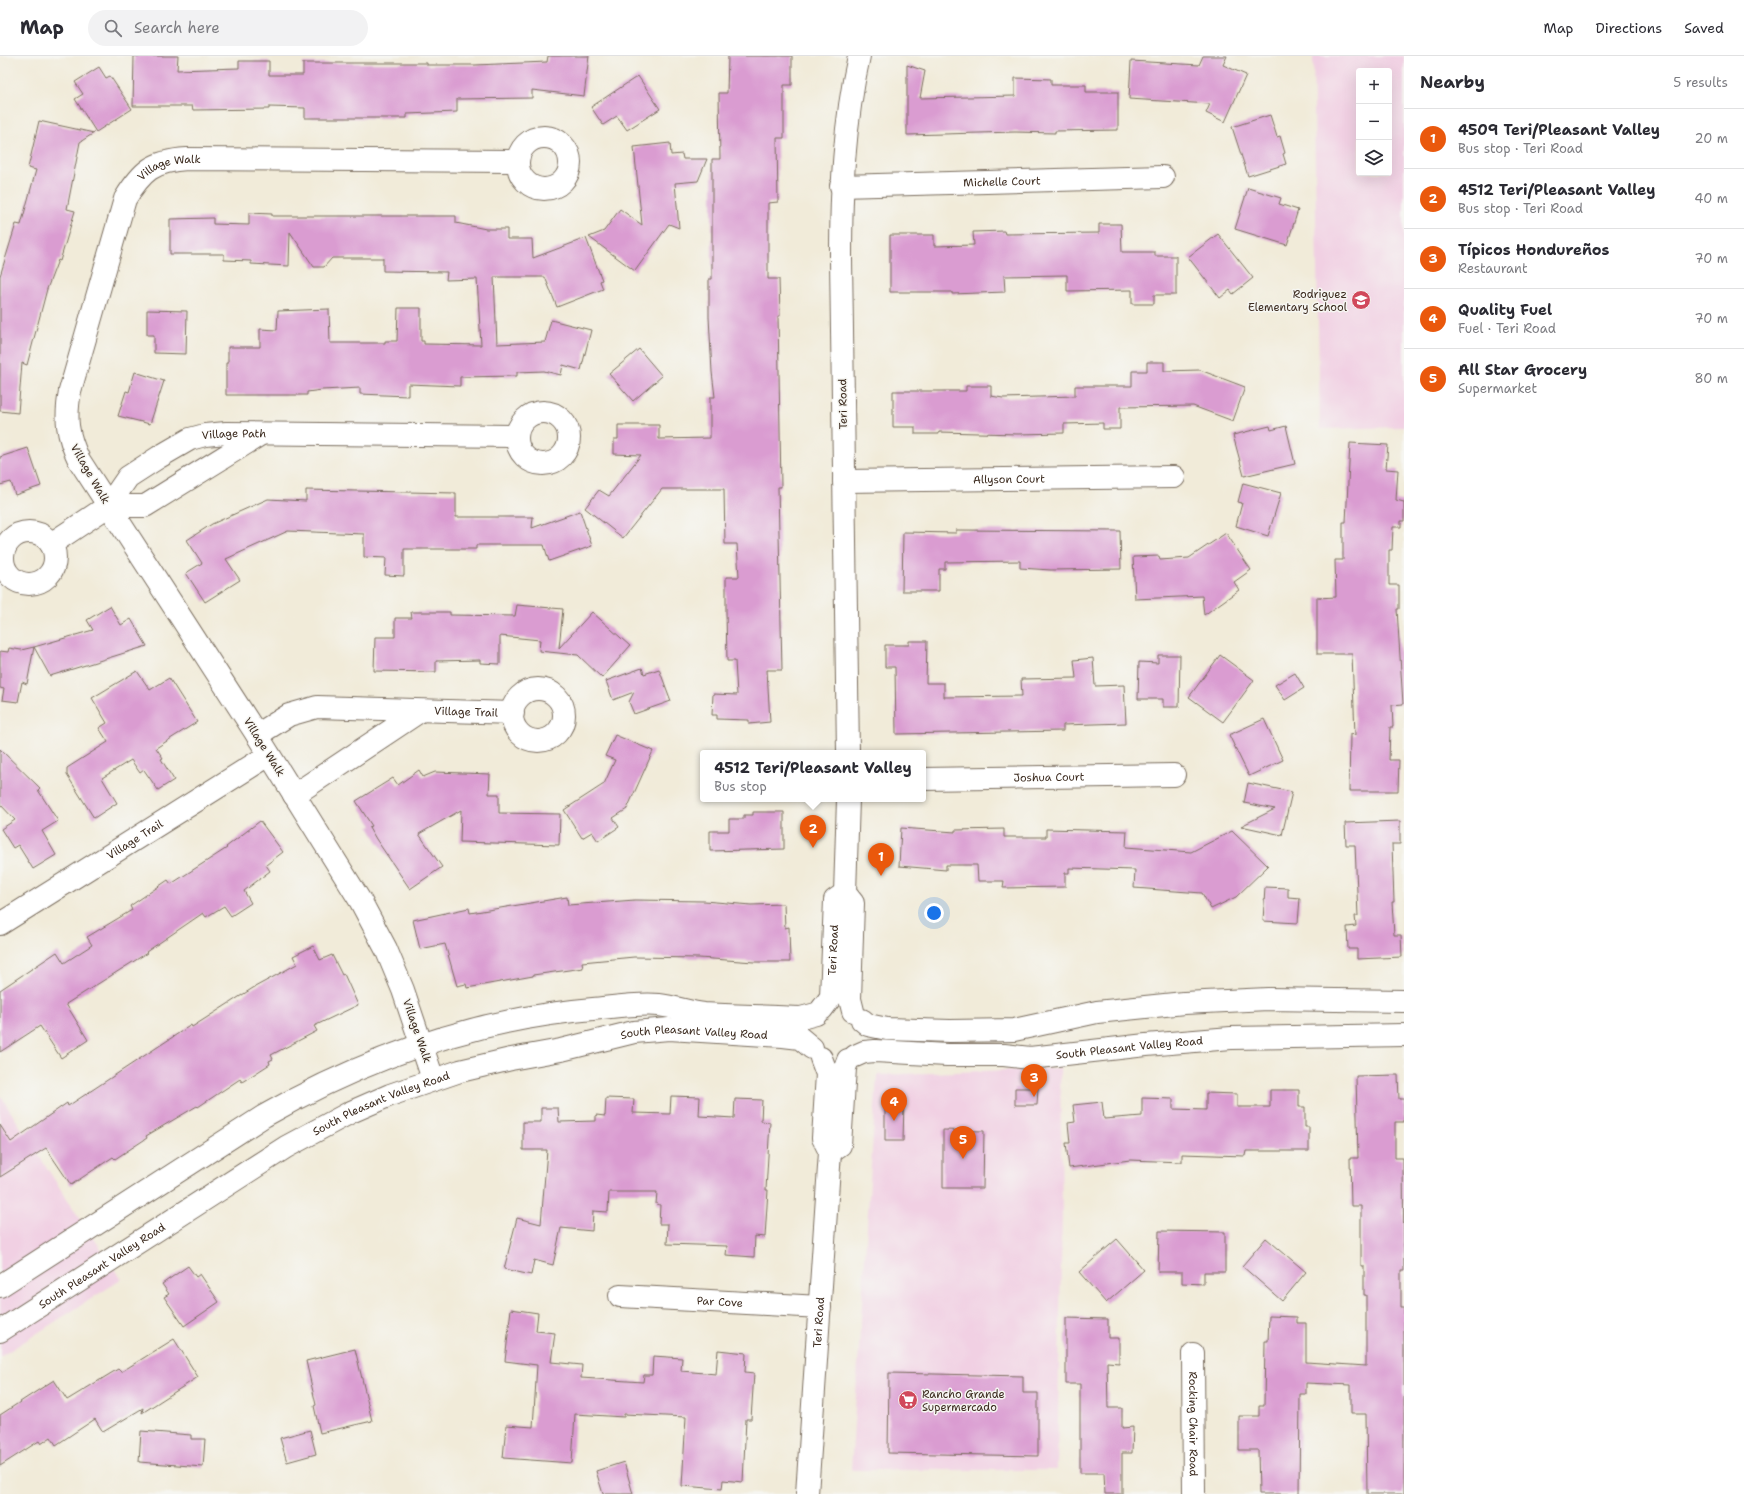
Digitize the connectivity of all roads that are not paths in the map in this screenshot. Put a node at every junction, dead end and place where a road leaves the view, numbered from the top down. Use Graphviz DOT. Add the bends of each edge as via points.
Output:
graph roads {
  1 [pos="859,56"];
  2 [pos="518,161"];
  3 [pos="1163,177"];
  4 [pos="841,186"];
  5 [pos="261,434"];
  6 [pos="517,436"];
  7 [pos="1174,478"];
  8 [pos="844,482"];
  9 [pos="108,506"];
  10 [pos="51,544"];
  11 [pos="420,711"];
  12 [pos="512,713"];
  13 [pos="257,735"];
  14 [pos="848,750"];
  15 [pos="269,755"];
  16 [pos="1174,775"];
  17 [pos="926,779"];
  18 [pos="294,795"];
  19 [pos="848,802"];
  20 [pos="845,893"];
  21 [pos="0,924"];
  22 [pos="1404,1001"];
  23 [pos="819,1012"];
  24 [pos="857,1015"];
  25 [pos="1404,1036"];
  26 [pos="422,1044"];
  27 [pos="816,1053"];
  28 [pos="852,1058"];
  29 [pos="433,1079"];
  30 [pos="830,1152"];
  31 [pos="0,1286"];
  32 [pos="620,1296"];
  33 [pos="820,1307"];
  34 [pos="0,1331"];
  35 [pos="1193,1354"];
  36 [pos="807,1494"];
  37 [pos="1194,1494"];
  1 -- 4 [label="street, Teri Road" via="849,110"];
  2 -- 9 [label="street, Village Walk" via="182,160 168,161 144,172 125,199 66,409 71,442 79,460"];
  3 -- 4 [label="street, Michelle Court"];
  4 -- 8 [label="street, Teri Road"];
  5 -- 6 [label="street"];
  5 -- 9 [label="street, Village Path" via="145,506"];
  5 -- 9 [label="street, Village Path" via="226,433 190,439 128,476"];
  7 -- 8 [label="street, Allyson Court"];
  8 -- 14 [label="street, Teri Road"];
  9 -- 10 [label="street"];
  9 -- 13 [label="street, Village Walk"];
  11 -- 12 [label="street, Village Trail"];
  11 -- 13 [label="street, Village Trail" via="317,707 290,715"];
  11 -- 18 [label="street, Village Trail"];
  13 -- 15 [label="street, Village Walk"];
  15 -- 18 [label="street, Village Walk"];
  15 -- 21 [label="street, Village Trail"];
  16 -- 17 [label="street, Joshua Court"];
  18 -- 26 [label="street, Village Walk" via="361,902 386,949"];
  19 -- 20 [label="street, Teri Road"];
  20 -- 23 [label="street, Teri Road" via="835,900 831,997"];
  20 -- 24 [label="street, Teri Road" via="853,903 850,999"];
  22 -- 24 [label="street" via="1268,998 1184,1003 1097,1012 1014,1030 887,1029 868,1026"];
  23 -- 24 [label="street" via="837,1005"];
  23 -- 26 [label="street, South Pleasant Valley Road" via="801,1018 706,1014 659,1005 616,1007 530,1016"];
  23 -- 27 [label="street" via="812,1020 808,1034"];
  24 -- 28 [label="street" via="865,1030 865,1041"];
  25 -- 28 [label="street, South Pleasant Valley Road" via="1231,1038 1030,1058 875,1051 864,1052"];
  26 -- 29 [label="street, Village Walk"];
  26 -- 31 [label="street, South Pleasant Valley Road" via="344,1074 264,1116"];
  27 -- 28 [label="street" via="836,1063"];
  27 -- 29 [label="street, South Pleasant Valley Road" via="800,1038 669,1029 617,1036"];
  27 -- 30 [label="street, Teri Road" via="827,1074 823,1138"];
  28 -- 30 [label="street" via="845,1068 840,1145"];
  29 -- 34 [label="street, South Pleasant Valley Road" via="351,1112 312,1132"];
  30 -- 33 [label="street, Teri Road"];
  32 -- 33 [label="street, Par Cove"];
  33 -- 36 [label="street, Teri Road"];
  35 -- 37 [label="street, Rocking Chair Road"];
}
